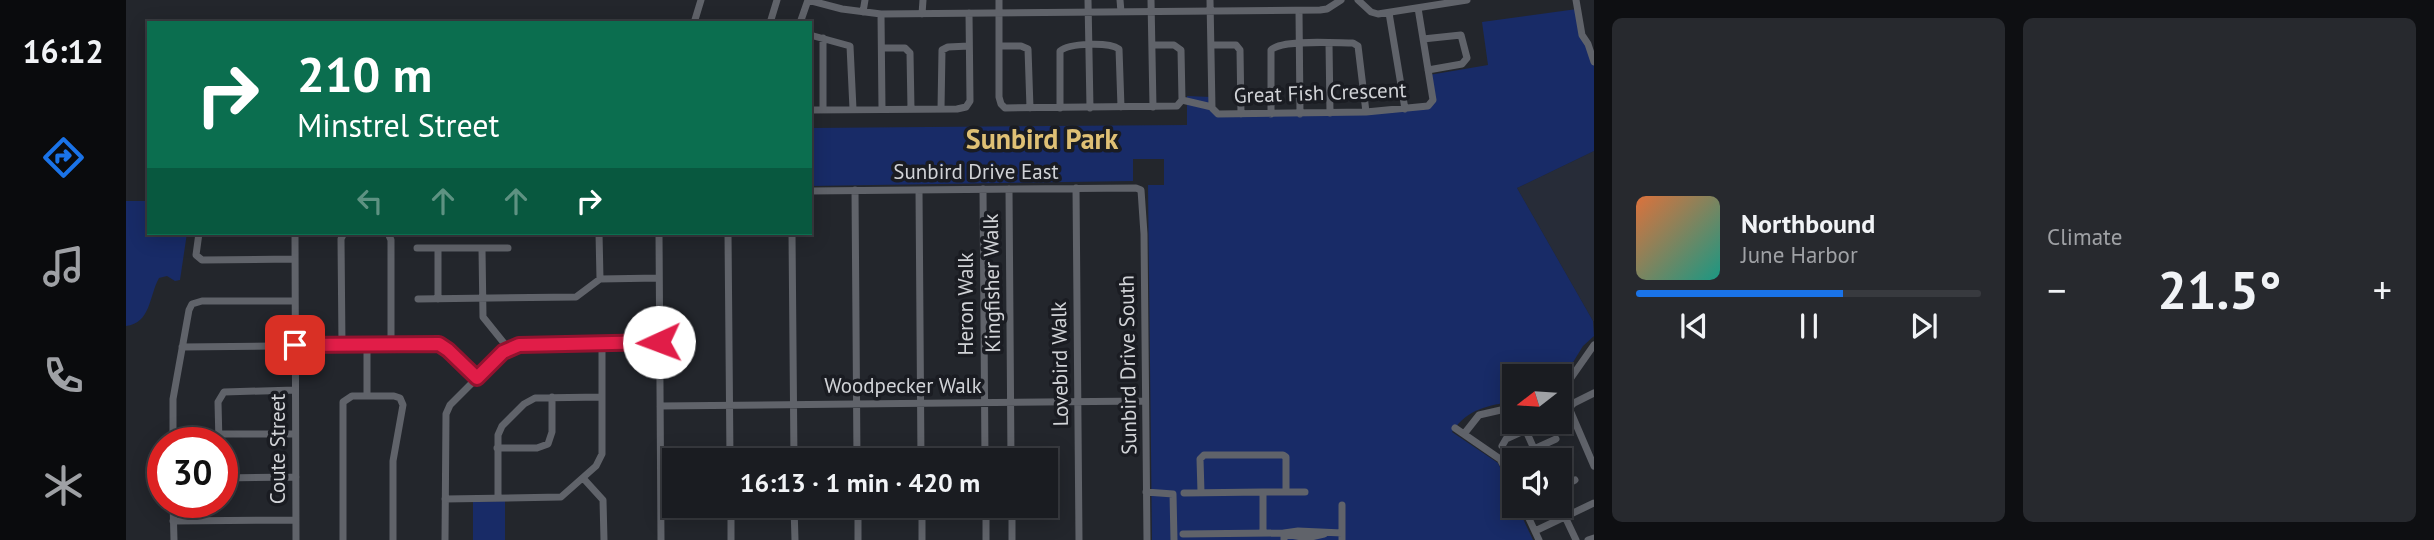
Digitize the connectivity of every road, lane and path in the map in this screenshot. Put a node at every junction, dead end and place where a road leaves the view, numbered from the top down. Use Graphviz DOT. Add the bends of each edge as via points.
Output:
graph roads {
  1 [pos="701,0"];
  2 [pos="777,0"];
  3 [pos="808,0"];
  4 [pos="864,0"];
  5 [pos="923,0"];
  6 [pos="999,0"];
  7 [pos="1088,0"];
  8 [pos="1120,0"];
  9 [pos="1151,0"];
  10 [pos="1210,0"];
  11 [pos="1270,0"];
  12 [pos="1341,0"];
  13 [pos="1358,0"];
  14 [pos="1467,0"];
  15 [pos="1576,0"];
  16 [pos="1418,8"];
  17 [pos="1211,11"];
  18 [pos="1271,11"];
  19 [pos="1300,11"];
  20 [pos="863,12"];
  21 [pos="1089,12"];
  22 [pos="1121,12"];
  23 [pos="1152,12"];
  24 [pos="969,13"];
  25 [pos="1000,13"];
  26 [pos="1389,13"];
  27 [pos="881,14"];
  28 [pos="922,14"];
  29 [pos="695,21"];
  30 [pos="771,21"];
  31 [pos="801,21"];
  32 [pos="812,35"];
  33 [pos="823,38"];
  34 [pos="1423,39"];
  35 [pos="1299,43"];
  36 [pos="1329,43"];
  37 [pos="1591,43"];
  38 [pos="1089,45"];
  39 [pos="1152,45"];
  40 [pos="1212,45"];
  41 [pos="970,46"];
  42 [pos="1000,46"];
  43 [pos="882,48"];
  44 [pos="1594,62"];
  45 [pos="1428,70"];
  46 [pos="1182,100"];
  47 [pos="1121,107"];
  48 [pos="1153,107"];
  49 [pos="1212,107"];
  50 [pos="1030,108"];
  51 [pos="1060,108"];
  52 [pos="1090,108"];
  53 [pos="853,109"];
  54 [pos="882,109"];
  55 [pos="911,109"];
  56 [pos="941,109"];
  57 [pos="1405,109"];
  58 [pos="812,110"];
  59 [pos="823,110"];
  60 [pos="1366,112"];
  61 [pos="1330,113"];
  62 [pos="1241,114"];
  63 [pos="1271,114"];
  64 [pos="1300,114"];
  65 [pos="1076,188"];
  66 [pos="983,189"];
  67 [pos="1009,189"];
  68 [pos="855,190"];
  69 [pos="919,190"];
  70 [pos="1141,190"];
  71 [pos="812,191"];
  72 [pos="199,235"];
  73 [pos="295,235"];
  74 [pos="343,235"];
  75 [pos="389,235"];
  76 [pos="599,235"];
  77 [pos="659,235"];
  78 [pos="728,235"];
  79 [pos="792,235"];
  80 [pos="417,248"];
  81 [pos="438,248"];
  82 [pos="508,248"];
  83 [pos="482,249"];
  84 [pos="294,259"];
  85 [pos="659,278"];
  86 [pos="600,279"];
  87 [pos="482,298"];
  88 [pos="418,299"];
  89 [pos="438,299"];
  90 [pos="295,301"];
  91 [pos="659,342"];
  92 [pos="391,344"];
  93 [pos="602,344"];
  94 [pos="295,345"];
  95 [pos="342,345"];
  96 [pos="367,345"];
  97 [pos="1594,345"];
  98 [pos="182,347"];
  99 [pos="508,348"];
  100 [pos="1572,377"];
  101 [pos="477,378"];
  102 [pos="295,390"];
  103 [pos="1594,393"];
  104 [pos="367,396"];
  105 [pos="552,397"];
  106 [pos="602,397"];
  107 [pos="1145,401"];
  108 [pos="1078,402"];
  109 [pos="985,403"];
  110 [pos="1011,403"];
  111 [pos="857,404"];
  112 [pos="921,404"];
  113 [pos="660,405"];
  114 [pos="730,405"];
  115 [pos="793,405"];
  116 [pos="1502,410"];
  117 [pos="173,427"];
  118 [pos="218,427"];
  119 [pos="1455,428"];
  120 [pos="238,434"];
  121 [pos="295,434"];
  122 [pos="1464,434"];
  123 [pos="1517,434"];
  124 [pos="1556,439"];
  125 [pos="1502,446"];
  126 [pos="497,448"];
  127 [pos="730,448"];
  128 [pos="794,448"];
  129 [pos="857,448"];
  130 [pos="921,448"];
  131 [pos="985,448"];
  132 [pos="1011,448"];
  133 [pos="1536,448"];
  134 [pos="1502,463"];
  135 [pos="1594,465"];
  136 [pos="296,477"];
  137 [pos="238,478"];
  138 [pos="583,478"];
  139 [pos="1575,480"];
  140 [pos="1572,482"];
  141 [pos="1146,492"];
  142 [pos="1201,492"];
  143 [pos="1263,492"];
  144 [pos="1286,492"];
  145 [pos="1305,492"];
  146 [pos="1184,493"];
  147 [pos="498,498"];
  148 [pos="445,499"];
  149 [pos="1594,503"];
  150 [pos="1342,505"];
  151 [pos="1572,514"];
  152 [pos="731,518"];
  153 [pos="794,518"];
  154 [pos="858,518"];
  155 [pos="922,518"];
  156 [pos="986,518"];
  157 [pos="1012,518"];
  158 [pos="1529,518"];
  159 [pos="1563,518"];
  160 [pos="1565,518"];
  161 [pos="296,520"];
  162 [pos="173,521"];
  163 [pos="1535,531"];
  164 [pos="1263,533"];
  165 [pos="1183,534"];
  166 [pos="1342,536"];
  167 [pos="1202,537"];
  168 [pos="1284,537"];
  169 [pos="1594,538"];
  170 [pos="174,540"];
  171 [pos="296,540"];
  172 [pos="343,540"];
  173 [pos="393,540"];
  174 [pos="445,540"];
  175 [pos="604,540"];
  176 [pos="661,540"];
  177 [pos="731,540"];
  178 [pos="794,540"];
  179 [pos="858,540"];
  180 [pos="922,540"];
  181 [pos="986,540"];
  182 [pos="1012,540"];
  183 [pos="1079,540"];
  184 [pos="1147,540"];
  185 [pos="1174,540"];
  186 [pos="1539,540"];
  187 [pos="1576,540"];
  188 [pos="1588,540"];
  1 -- 29 [label="street"];
  2 -- 30 [label="street"];
  3 -- 20 [label="street"];
  3 -- 31 [label="street"];
  4 -- 20 [label="street"];
  5 -- 28 [label="street"];
  6 -- 25 [label="street"];
  7 -- 21 [label="street"];
  8 -- 22 [label="street"];
  9 -- 23 [label="street"];
  10 -- 17 [label="street, Great Fish Crescent"];
  11 -- 18 [label="street"];
  12 -- 19 [label="street" via="1327,9"];
  13 -- 26 [label="street" via="1371,12"];
  14 -- 16 [label="street"];
  15 -- 37 [label="street" via="1582,35"];
  16 -- 26 [label="street"];
  16 -- 34 [label="street, Great Fish Crescent"];
  17 -- 18 [label="street"];
  17 -- 23 [label="street"];
  17 -- 40 [label="street, Great Fish Crescent"];
  18 -- 19 [label="street"];
  19 -- 35 [label="street"];
  20 -- 27 [label="street"];
  21 -- 22 [label="street"];
  21 -- 25 [label="street"];
  21 -- 38 [label="street"];
  22 -- 23 [label="street"];
  23 -- 39 [label="street"];
  24 -- 25 [label="street"];
  24 -- 28 [label="street"];
  24 -- 41 [label="street"];
  25 -- 42 [label="street"];
  26 -- 57 [label="street"];
  27 -- 28 [label="street"];
  27 -- 43 [label="street"];
  32 -- 33 [label="street"];
  33 -- 53 [label="street" via="850,46"];
  33 -- 59 [label="street"];
  34 -- 45 [label="street, Great Fish Crescent"];
  34 -- 45 [label="street" via="1461,35 1468,58 1462,64"];
  35 -- 36 [label="street"];
  35 -- 63 [label="street" via="1276,45 1271,50"];
  35 -- 64 [label="street"];
  36 -- 60 [label="street" via="1358,46"];
  36 -- 61 [label="street"];
  37 -- 44 [label="street"];
  38 -- 47 [label="street" via="1119,49"];
  38 -- 51 [label="street" via="1060,51"];
  38 -- 52 [label="street"];
  39 -- 46 [label="street" via="1176,45 1181,50"];
  39 -- 48 [label="street"];
  40 -- 49 [label="street, Great Fish Crescent"];
  40 -- 62 [label="street" via="1236,45 1240,50"];
  41 -- 56 [label="street" via="942,50"];
  41 -- 56 [label="street" via="969,104 963,109"];
  42 -- 50 [label="street" via="1028,49"];
  42 -- 50 [label="street" via="1001,104"];
  43 -- 54 [label="street"];
  43 -- 55 [label="street" via="905,48 910,53"];
  45 -- 57 [label="street, Great Fish Crescent" via="1431,104"];
  46 -- 48 [label="street" via="1177,106"];
  46 -- 49 [label="street"];
  47 -- 48 [label="street"];
  47 -- 52 [label="street"];
  49 -- 62 [label="street, Great Fish Crescent" via="1218,114"];
  50 -- 51 [label="street"];
  51 -- 52 [label="street"];
  53 -- 54 [label="street"];
  53 -- 59 [label="street"];
  54 -- 55 [label="street"];
  55 -- 56 [label="street"];
  57 -- 60 [label="street, Great Fish Crescent"];
  58 -- 59 [label="street"];
  60 -- 61 [label="street, Great Fish Crescent"];
  61 -- 64 [label="street, Great Fish Crescent"];
  62 -- 63 [label="street, Great Fish Crescent"];
  63 -- 64 [label="street, Great Fish Crescent"];
  65 -- 67 [label="street, Sunbird Drive East"];
  65 -- 70 [label="street, Sunbird Drive East"];
  65 -- 108 [label="street, Lovebird Walk"];
  66 -- 67 [label="street, Sunbird Drive East"];
  66 -- 69 [label="street, Sunbird Drive East"];
  66 -- 109 [label="street, Heron Walk"];
  67 -- 110 [label="street, Kingfisher Walk"];
  68 -- 69 [label="street, Sunbird Drive East"];
  68 -- 71 [label="street, Sunbird Drive East"];
  68 -- 111 [label="street"];
  69 -- 112 [label="street"];
  70 -- 107 [label="street, Sunbird Drive South"];
  72 -- 84 [label="street" via="196,255 202,260"];
  73 -- 84 [label="street, Coute Street"];
  74 -- 95 [label="street"];
  75 -- 92 [label="street"];
  76 -- 86 [label="street"];
  77 -- 85 [label="street"];
  78 -- 114 [label="street"];
  79 -- 115 [label="street"];
  80 -- 81 [label="street"];
  81 -- 83 [label="street"];
  81 -- 89 [label="street"];
  82 -- 83 [label="street"];
  83 -- 87 [label="street"];
  84 -- 90 [label="street, Coute Street"];
  85 -- 86 [label="street"];
  85 -- 91 [label="street"];
  86 -- 87 [label="street" via="576,297"];
  87 -- 89 [label="street"];
  87 -- 99 [label="street" via="484,320"];
  88 -- 89 [label="street"];
  90 -- 94 [label="street, Coute Street"];
  90 -- 98 [label="street" via="194,303 188,310"];
  91 -- 93 [label="street"];
  91 -- 113 [label="street"];
  92 -- 96 [label="street"];
  92 -- 101 [label="street" via="439,344"];
  93 -- 99 [label="street"];
  93 -- 106 [label="street"];
  94 -- 95 [label="street"];
  94 -- 98 [label="street"];
  94 -- 102 [label="street, Coute Street"];
  95 -- 96 [label="street"];
  96 -- 104 [label="street"];
  97 -- 100 [label="street"];
  98 -- 117 [label="street"];
  99 -- 101 [label="street"];
  101 -- 148 [label="street" via="446,414"];
  102 -- 118 [label="street" via="224,392 218,402"];
  102 -- 121 [label="street, Coute Street"];
  103 -- 135 [label="street" via="1569,408"];
  104 -- 172 [label="street" via="348,397 342,405"];
  104 -- 173 [label="street" via="394,396 403,405 394,449"];
  105 -- 106 [label="street"];
  105 -- 126 [label="street" via="524,404 500,429"];
  105 -- 126 [label="street" via="548,444"];
  106 -- 138 [label="street" via="603,454"];
  107 -- 108 [label="street, Woodpecker Walk"];
  107 -- 141 [label="street, Sunbird Drive South"];
  108 -- 110 [label="street, Woodpecker Walk"];
  108 -- 183 [label="street, Lovebird Walk"];
  109 -- 110 [label="street, Woodpecker Walk"];
  109 -- 112 [label="street, Woodpecker Walk"];
  109 -- 131 [label="street, Heron Walk"];
  110 -- 132 [label="street, Kingfisher Walk"];
  111 -- 112 [label="street, Woodpecker Walk"];
  111 -- 115 [label="street, Woodpecker Walk"];
  111 -- 129 [label="street"];
  112 -- 130 [label="street"];
  113 -- 114 [label="street, Woodpecker Walk"];
  113 -- 176 [label="street"];
  114 -- 115 [label="street, Woodpecker Walk"];
  114 -- 127 [label="street"];
  115 -- 128 [label="street"];
  116 -- 122 [label="street" via="1479,415"];
  119 -- 122 [label="street"];
  120 -- 121 [label="street"];
  121 -- 136 [label="street, Coute Street"];
  122 -- 134 [label="street"];
  123 -- 125 [label="street"];
  124 -- 133 [label="street"];
  126 -- 147 [label="street"];
  136 -- 137 [label="street"];
  136 -- 161 [label="street, Coute Street"];
  138 -- 147 [label="street" via="561,497"];
  138 -- 175 [label="street" via="603,500"];
  139 -- 140 [label="street"];
  141 -- 184 [label="street, Sunbird Drive South"];
  141 -- 185 [label="street" via="1173,494"];
  142 -- 143 [label="street"];
  142 -- 144 [label="street" via="1202,457 1283,455"];
  142 -- 146 [label="street"];
  143 -- 144 [label="street"];
  143 -- 164 [label="street"];
  144 -- 145 [label="street"];
  147 -- 148 [label="street"];
  148 -- 174 [label="street"];
  149 -- 151 [label="street"];
  150 -- 166 [label="street"];
  152 -- 177 [label="street"];
  153 -- 178 [label="street"];
  154 -- 179 [label="street"];
  155 -- 180 [label="street"];
  156 -- 181 [label="street"];
  157 -- 182 [label="street"];
  158 -- 163 [label="street"];
  159 -- 163 [label="street"];
  160 -- 187 [label="street"];
  161 -- 162 [label="street"];
  161 -- 171 [label="street, Coute Street"];
  162 -- 170 [label="street"];
  163 -- 186 [label="street"];
  164 -- 167 [label="street"];
  164 -- 168 [label="street"];
  165 -- 167 [label="street"];
  166 -- 168 [label="street" via="1307,531"];
  169 -- 188 [label="street"];
}
